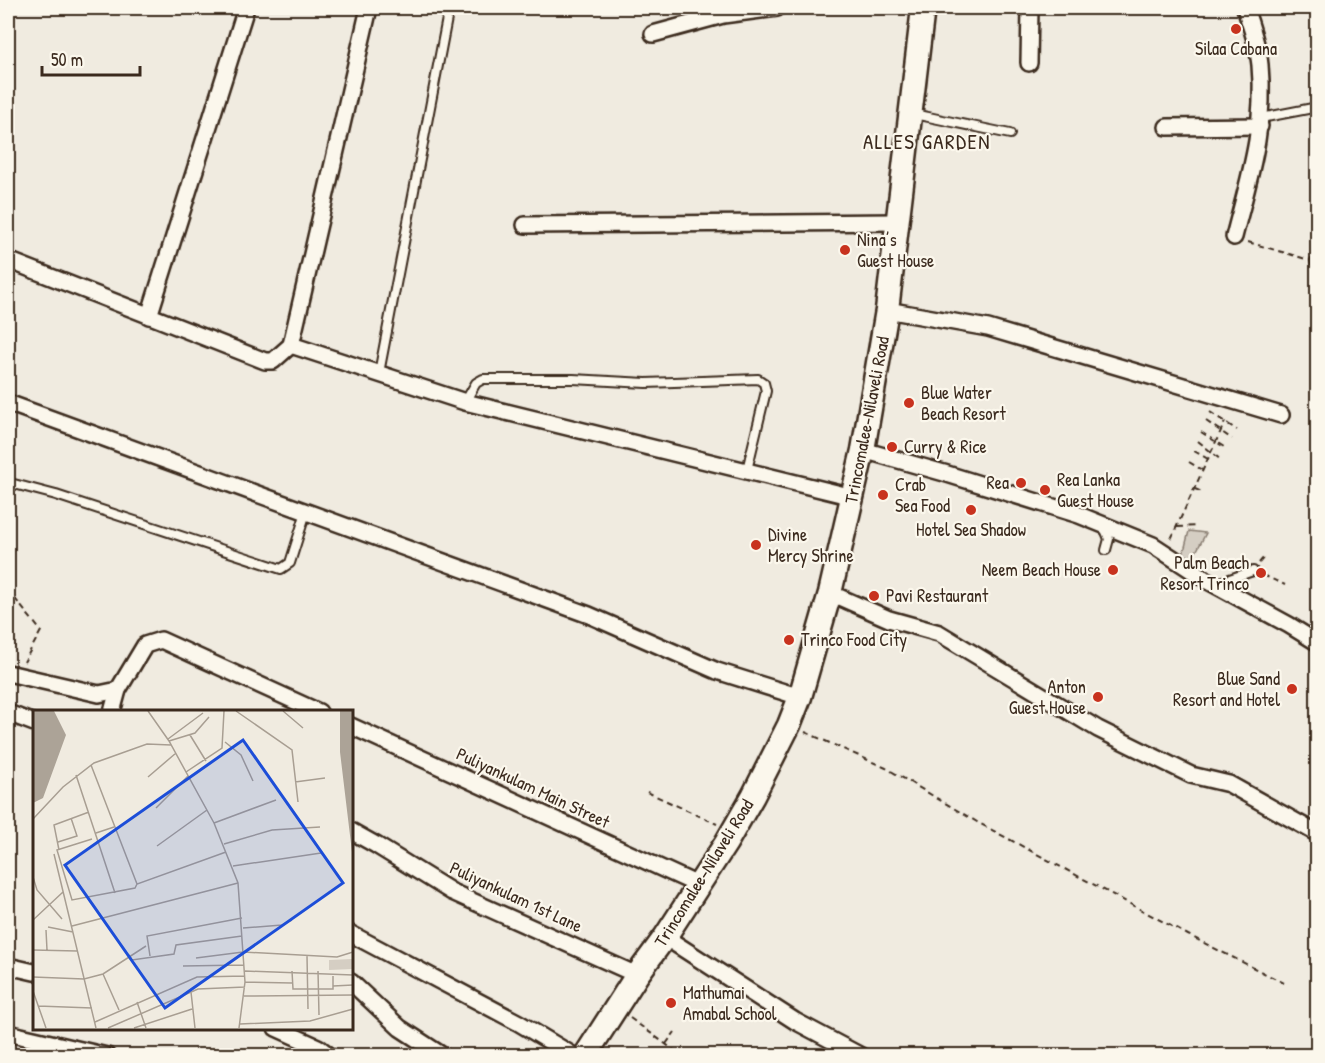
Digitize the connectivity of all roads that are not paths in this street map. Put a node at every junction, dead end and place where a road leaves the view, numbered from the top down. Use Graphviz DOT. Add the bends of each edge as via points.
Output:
graph roads {
  1 [pos="246,8"];
  2 [pos="369,8"];
  3 [pos="449,8"];
  4 [pos="777,8"];
  5 [pos="923,8"];
  6 [pos="1030,8"];
  7 [pos="1245,8"];
  8 [pos="653,34"];
  9 [pos="1029,63"];
  10 [pos="1317,107"];
  11 [pos="909,113"];
  12 [pos="1261,122"];
  13 [pos="1167,127"];
  14 [pos="1010,134"];
  15 [pos="897,222"];
  16 [pos="525,225"];
  17 [pos="1234,237"];
  18 [pos="8,260"];
  19 [pos="887,310"];
  20 [pos="149,316"];
  21 [pos="291,345"];
  22 [pos="379,373"];
  23 [pos="465,402"];
  24 [pos="8,403"];
  25 [pos="1281,415"];
  26 [pos="863,450"];
  27 [pos="747,470"];
  28 [pos="14,484"];
  29 [pos="853,497"];
  30 [pos="306,512"];
  31 [pos="1103,525"];
  32 [pos="1106,550"];
  33 [pos="1253,571"];
  34 [pos="1202,576"];
  35 [pos="830,593"];
  36 [pos="1317,643"];
  37 [pos="12,674"];
  38 [pos="118,690"];
  39 [pos="800,697"];
  40 [pos="113,710"];
  41 [pos="315,710"];
  42 [pos="8,713"];
  43 [pos="33,723"];
  44 [pos="352,726"];
  45 [pos="352,832"];
  46 [pos="1317,834"];
  47 [pos="698,885"];
  48 [pos="352,935"];
  49 [pos="665,937"];
  50 [pos="8,966"];
  51 [pos="33,972"];
  52 [pos="636,975"];
  53 [pos="352,983"];
  54 [pos="278,1030"];
  55 [pos="8,1033"];
  56 [pos="107,1056"];
  57 [pos="330,1056"];
  58 [pos="443,1056"];
  59 [pos="574,1056"];
  60 [pos="585,1056"];
  61 [pos="861,1056"];
  1 -- 20 [label="street"];
  2 -- 21 [label="street"];
  3 -- 22 [label="lane"];
  4 -- 8 [label="street" via="723,15"];
  5 -- 11 [label="main road, Trincomalee-Nilaveli Road"];
  6 -- 9 [label="street"];
  7 -- 12 [label="street" via="1260,65"];
  10 -- 12 [label="lane"];
  11 -- 14 [label="lane"];
  11 -- 15 [label="main road, Trincomalee-Nilaveli Road"];
  12 -- 13 [label="street"];
  12 -- 17 [label="street"];
  15 -- 16 [label="street"];
  15 -- 19 [label="main road, Trincomalee-Nilaveli Road"];
  18 -- 20 [label="street"];
  19 -- 25 [label="street" via="988,328"];
  19 -- 26 [label="main road, Trincomalee-Nilaveli Road"];
  20 -- 21 [label="street" via="265,361 273,361"];
  21 -- 22 [label="street"];
  22 -- 23 [label="street"];
  23 -- 27 [label="street"];
  23 -- 27 [label="lane" via="476,383 483,379 646,383 758,379 766,391"];
  24 -- 30 [label="street"];
  26 -- 29 [label="main road, Trincomalee-Nilaveli Road"];
  26 -- 31 [label="street"];
  27 -- 29 [label="street"];
  28 -- 30 [label="lane" via="281,568 290,563"];
  29 -- 35 [label="main road, Trincomalee-Nilaveli Road"];
  30 -- 39 [label="street" via="589,615 717,671"];
  31 -- 32 [label="lane" via="1109,539"];
  31 -- 34 [label="street" via="1157,548"];
  33 -- 34 [label="lane" via="1218,582"];
  34 -- 36 [label="street"];
  35 -- 39 [label="main road, Trincomalee-Nilaveli Road"];
  35 -- 46 [label="street" via="889,619 939,633 1098,729 1191,775 1229,783"];
  37 -- 38 [label="street" via="99,694"];
  38 -- 40 [label="street"];
  38 -- 41 [label="street" via="145,645 161,640"];
  39 -- 47 [label="main road, Trincomalee-Nilaveli Road" via="733,831"];
  42 -- 43 [label="street"];
  44 -- 47 [label="street, Puliyankulam Main Street"];
  45 -- 52 [label="street, Puliyankulam 1st Lane" via="452,892"];
  47 -- 49 [label="main road, Trincomalee-Nilaveli Road"];
  48 -- 59 [label="street"];
  49 -- 52 [label="main road, Trincomalee-Nilaveli Road"];
  49 -- 61 [label="street" via="795,1021"];
  50 -- 51 [label="street"];
  52 -- 60 [label="main road, Trincomalee-Nilaveli Road"];
  53 -- 58 [label="street" via="400,1028"];
  54 -- 57 [label="street"];
  55 -- 56 [label="street"];
}
